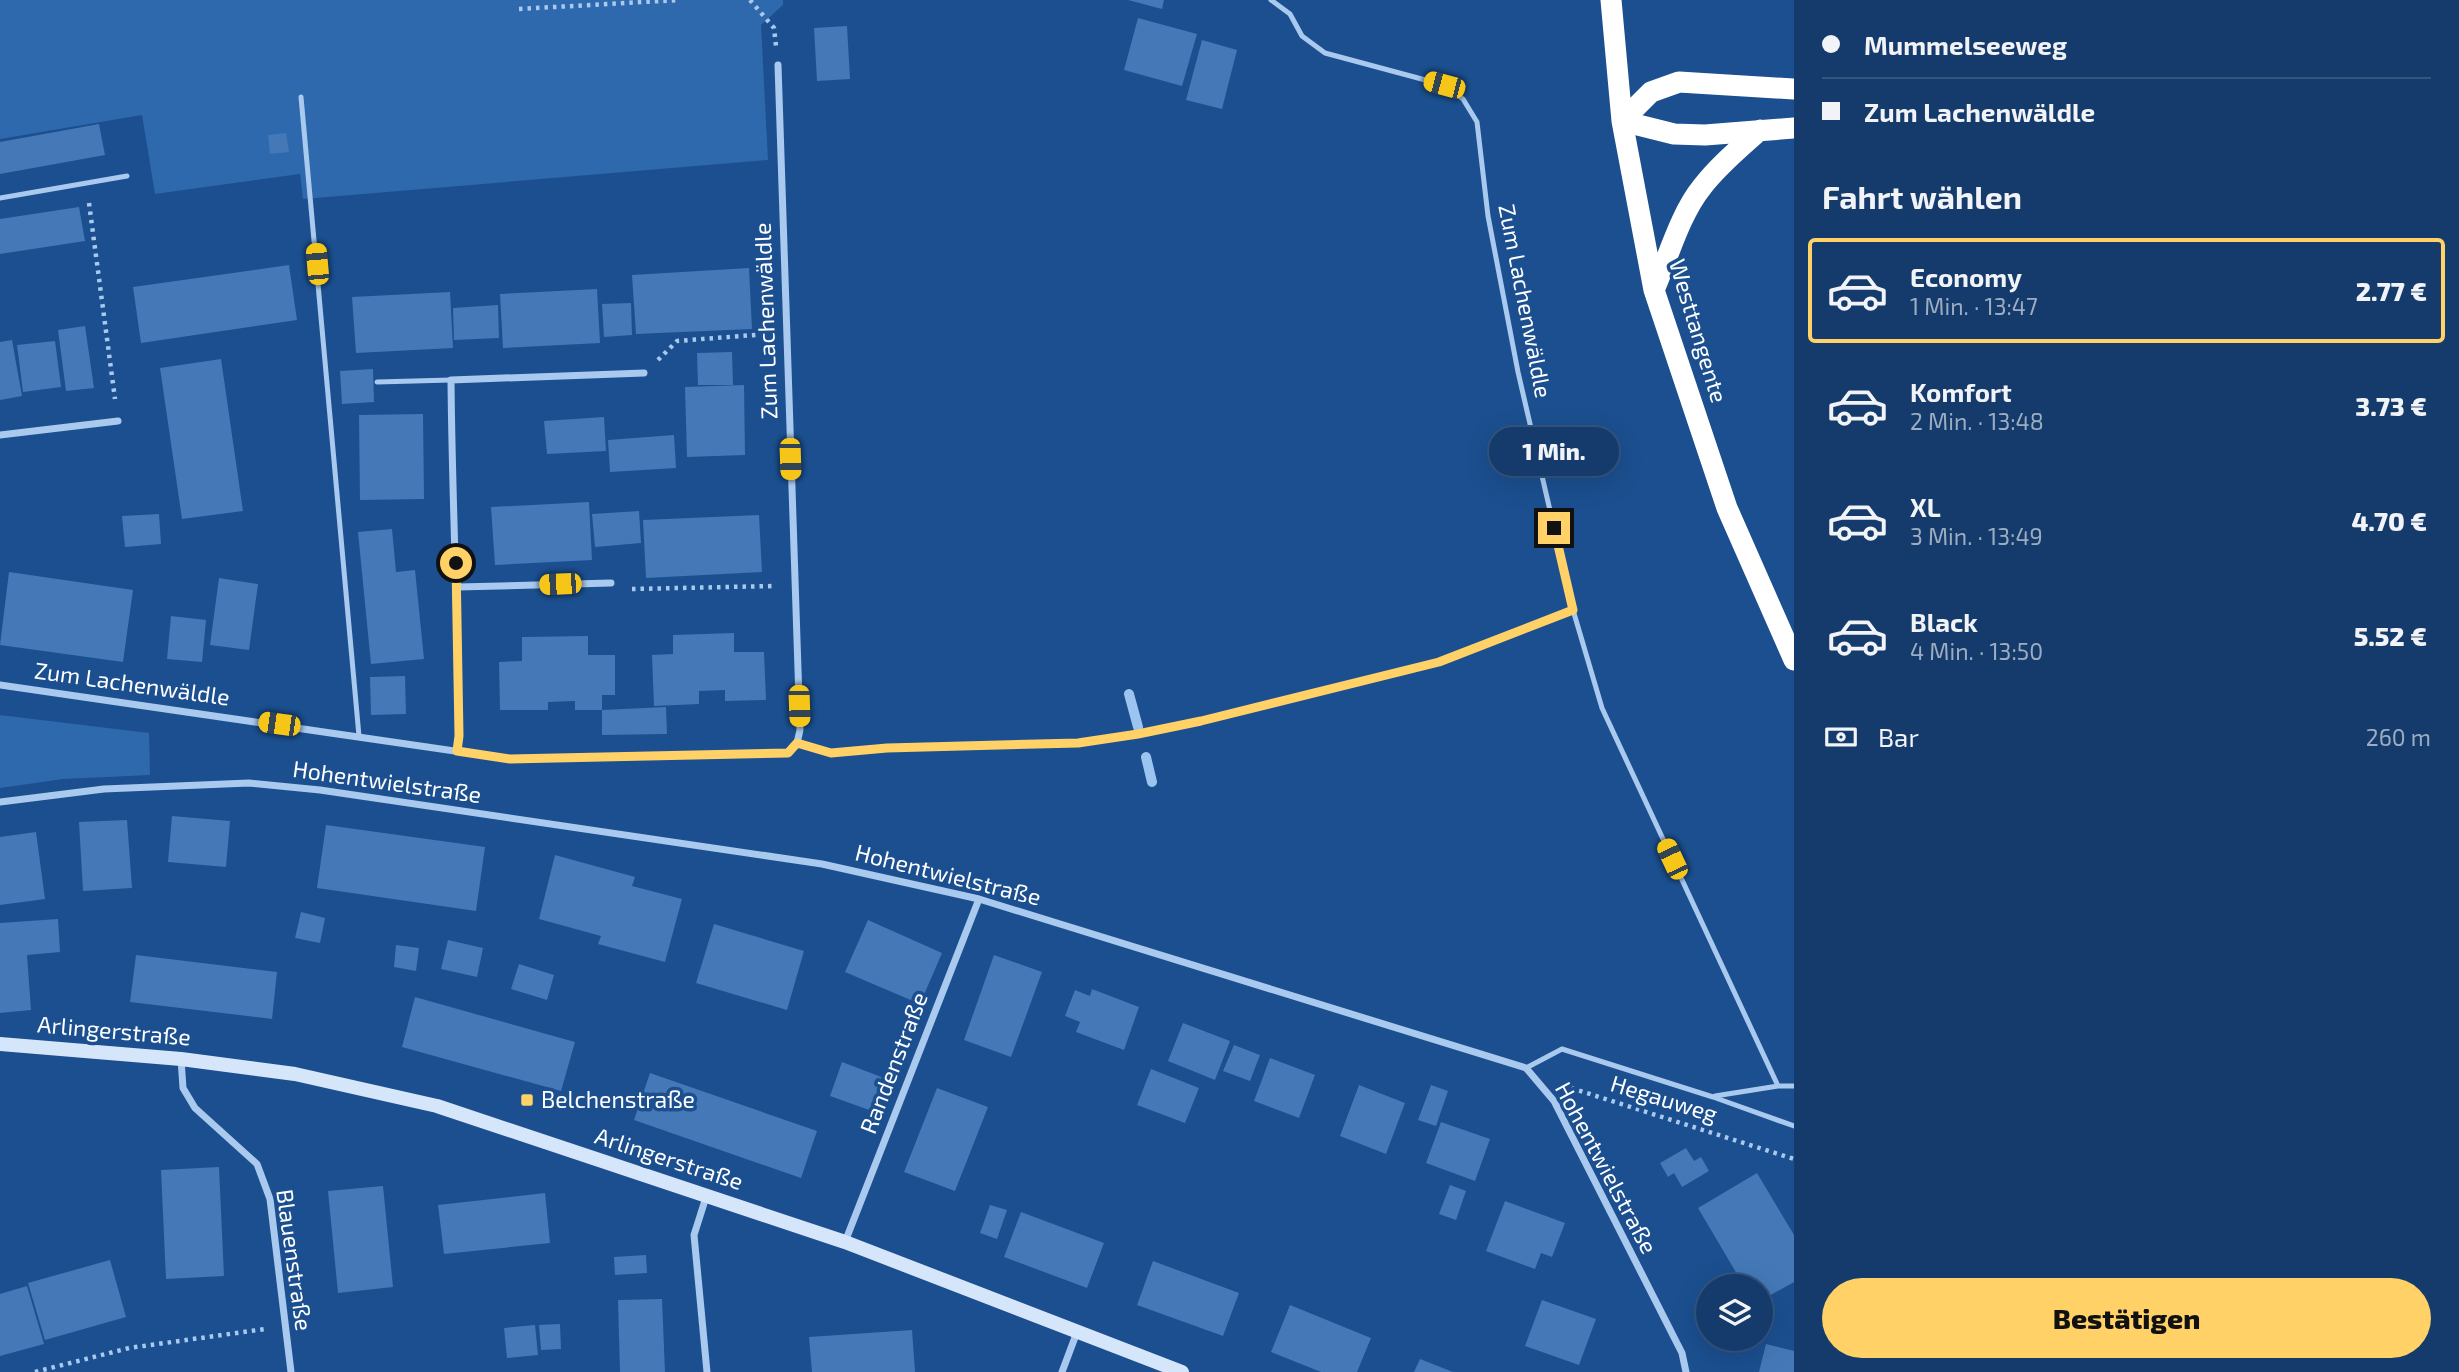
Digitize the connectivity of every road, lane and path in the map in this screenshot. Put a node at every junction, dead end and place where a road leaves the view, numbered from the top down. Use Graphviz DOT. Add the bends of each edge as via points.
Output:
graph roads {
  1 [pos="679,0"];
  2 [pos="750,0"];
  3 [pos="1271,0"];
  4 [pos="1611,0"];
  5 [pos="519,9"];
  6 [pos="778,65"];
  7 [pos="1794,89"];
  8 [pos="301,97"];
  9 [pos="1622,121"];
  10 [pos="1794,128"];
  11 [pos="1760,130"];
  12 [pos="128,176"];
  13 [pos="86,183"];
  14 [pos="0,198"];
  15 [pos="1654,290"];
  16 [pos="772,333"];
  17 [pos="644,373"];
  18 [pos="451,380"];
  19 [pos="377,382"];
  20 [pos="118,421"];
  21 [pos="0,435"];
  22 [pos="611,583"];
  23 [pos="767,586"];
  24 [pos="457,587"];
  25 [pos="1573,610"];
  26 [pos="1794,660"];
  27 [pos="0,685"];
  28 [pos="359,736"];
  29 [pos="797,743"];
  30 [pos="457,751"];
  31 [pos="0,802"];
  32 [pos="979,899"];
  33 [pos="0,1044"];
  34 [pos="181,1059"];
  35 [pos="1526,1068"];
  36 [pos="1778,1086"];
  37 [pos="1794,1086"];
  38 [pos="1713,1097"];
  39 [pos="1794,1126"];
  40 [pos="1794,1159"];
  41 [pos="707,1195"];
  42 [pos="845,1242"];
  43 [pos="285,1327"];
  44 [pos="1077,1331"];
  45 [pos="35,1372"];
  46 [pos="290,1372"];
  47 [pos="707,1372"];
  48 [pos="1062,1372"];
  49 [pos="1182,1372"];
  50 [pos="1686,1372"];
  1 -- 5 [label="path"];
  2 -- 6 [label="path" via="774,28"];
  3 -- 25 [label="lane, Zum Lachenwäldle" via="1290,14 1302,36 1325,53 1444,85 1463,99 1477,122 1488,216 1518,372"];
  4 -- 9 [label="highway, Westtangente"];
  6 -- 29 [label="street, Zum Lachenwäldle"];
  7 -- 9 [label="highway" via="1679,82 1651,92"];
  8 -- 28 [label="lane"];
  9 -- 11 [label="highway" via="1674,134"];
  9 -- 15 [label="highway, Westtangente"];
  10 -- 11 [label="highway"];
  11 -- 15 [label="highway" via="1700,188"];
  12 -- 13 [label="lane"];
  13 -- 14 [label="lane"];
  13 -- 20 [label="path"];
  15 -- 26 [label="highway, Westtangente" via="1727,508"];
  16 -- 17 [label="path" via="677,341"];
  17 -- 18 [label="street"];
  18 -- 19 [label="lane"];
  18 -- 24 [label="street"];
  20 -- 21 [label="street"];
  22 -- 23 [label="path" via="633,589"];
  22 -- 24 [label="street"];
  24 -- 30 [label="street"];
  25 -- 29 [label="lane" via="1439,662 1138,734 1078,743 831,753"];
  25 -- 36 [label="lane, Zum Lachenwäldle" via="1602,708"];
  27 -- 28 [label="street, Zum Lachenwäldle"];
  28 -- 30 [label="street, Zum Lachenwäldle"];
  29 -- 30 [label="street, Zum Lachenwäldle" via="788,753 510,759"];
  31 -- 32 [label="street, Hohentwielstraße" via="104,789 249,783 320,790 822,864"];
  32 -- 35 [label="street, Hohentwielstraße"];
  32 -- 42 [label="street, Randenstraße"];
  33 -- 34 [label="main road, Arlingerstraße"];
  34 -- 41 [label="main road, Arlingerstraße" via="295,1074 438,1106"];
  34 -- 43 [label="street, Blauenstraße" via="183,1088 195,1108 257,1164 270,1199"];
  35 -- 38 [label="lane" via="1562,1049"];
  35 -- 40 [label="path, Hegauweg" via="1562,1085"];
  35 -- 50 [label="street, Hohentwielstraße" via="1554,1101 1682,1353"];
  36 -- 37 [label="lane"];
  36 -- 38 [label="lane"];
  38 -- 39 [label="lane"];
  41 -- 42 [label="main road, Arlingerstraße"];
  41 -- 47 [label="street" via="694,1235"];
  42 -- 44 [label="main road, Arlingerstraße"];
  43 -- 45 [label="path" via="129,1348"];
  43 -- 46 [label="street, Blauenstraße"];
  44 -- 48 [label="street"];
  44 -- 49 [label="main road, Arlingerstraße"];
}
